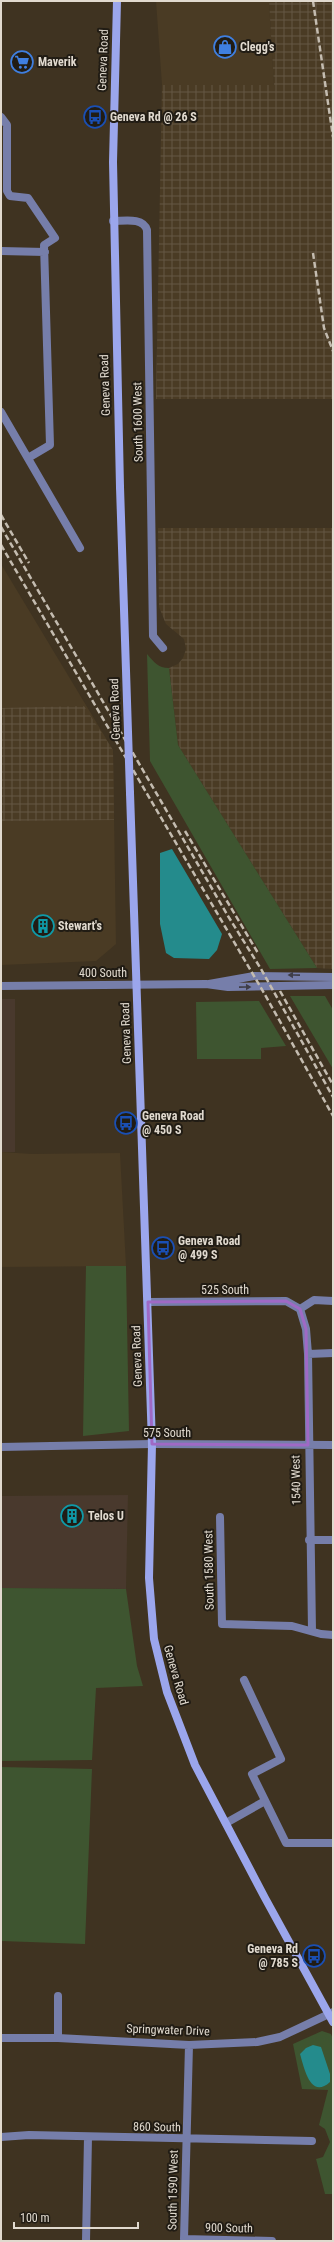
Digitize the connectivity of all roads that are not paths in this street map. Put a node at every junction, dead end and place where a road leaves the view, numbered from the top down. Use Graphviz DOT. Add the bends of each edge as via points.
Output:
graph roads {
  1 [pos="117,1"];
  2 [pos="1,117"];
  3 [pos="113,221"];
  4 [pos="1,251"];
  5 [pos="45,252"];
  6 [pos="1,412"];
  7 [pos="28,458"];
  8 [pos="80,548"];
  9 [pos="163,648"];
  10 [pos="333,977"];
  11 [pos="206,984"];
  12 [pos="136,985"];
  13 [pos="333,985"];
  14 [pos="1,986"];
  15 [pos="333,1301"];
  16 [pos="148,1302"];
  17 [pos="300,1309"];
  18 [pos="333,1353"];
  19 [pos="308,1354"];
  20 [pos="152,1444"];
  21 [pos="308,1445"];
  22 [pos="333,1445"];
  23 [pos="1,1447"];
  24 [pos="220,1517"];
  25 [pos="309,1540"];
  26 [pos="333,1540"];
  27 [pos="312,1631"];
  28 [pos="333,1635"];
  29 [pos="244,1680"];
  30 [pos="265,1801"];
  31 [pos="226,1823"];
  32 [pos="333,1843"];
  33 [pos="58,1996"];
  34 [pos="331,2013"];
  35 [pos="333,2022"];
  36 [pos="1,2038"];
  37 [pos="58,2038"];
  38 [pos="189,2045"];
  39 [pos="1,2137"];
  40 [pos="88,2137"];
  41 [pos="186,2139"];
  42 [pos="312,2141"];
  43 [pos="184,2239"];
  44 [pos="86,2241"];
  45 [pos="272,2241"];
  1 -- 3 [label="main road, Geneva Road" via="113,105"];
  2 -- 5 [label="street" via="7,125 7,192 10,196 28,198 55,238 44,245"];
  3 -- 9 [label="street, South 1600 West" via="142,223 147,230 153,636"];
  3 -- 12 [label="main road, Geneva Road, bridge"];
  4 -- 5 [label="street"];
  5 -- 7 [label="street" via="50,445"];
  6 -- 7 [label="street"];
  7 -- 8 [label="street"];
  10 -- 11 [label="street, 400 South, one-way" via="254,976"];
  11 -- 12 [label="street, 400 South"];
  11 -- 13 [label="street, 400 South, one-way" via="228,987"];
  12 -- 14 [label="street, 400 South"];
  12 -- 16 [label="main road, Geneva Road"];
  15 -- 17 [label="street" via="314,1300"];
  16 -- 17 [label="street, 525 South" via="286,1302"];
  16 -- 20 [label="main road, Geneva Road"];
  17 -- 19 [label="street, 1540 West" via="306,1328"];
  18 -- 19 [label="street"];
  19 -- 21 [label="street, 1540 West"];
  20 -- 21 [label="street, 575 South"];
  20 -- 23 [label="street, 575 South"];
  20 -- 31 [label="main road, Geneva Road" via="149,1578 154,1639 167,1692 186,1745"];
  21 -- 22 [label="street, 575 South"];
  21 -- 25 [label="street, 1540 West"];
  24 -- 27 [label="street, South 1580 West" via="222,1624 292,1626"];
  25 -- 26 [label="street"];
  25 -- 27 [label="street, 1540 West"];
  27 -- 28 [label="street"];
  29 -- 30 [label="street" via="281,1758 252,1774"];
  30 -- 31 [label="street"];
  30 -- 32 [label="street" via="286,1843"];
  31 -- 34 [label="main road, Geneva Road" via="265,1898"];
  33 -- 37 [label="street"];
  34 -- 35 [label="main road, Geneva Road"];
  34 -- 38 [label="street, Springwater Drive" via="280,2037 257,2042"];
  36 -- 37 [label="street, Springwater Drive"];
  37 -- 38 [label="street, Springwater Drive"];
  38 -- 41 [label="street, South 1590 West"];
  39 -- 40 [label="street, 860 South"];
  40 -- 41 [label="street, 860 South"];
  40 -- 44 [label="street"];
  41 -- 42 [label="street, 860 South"];
  41 -- 43 [label="street, South 1590 West"];
  43 -- 45 [label="street, 900 South"];
}
